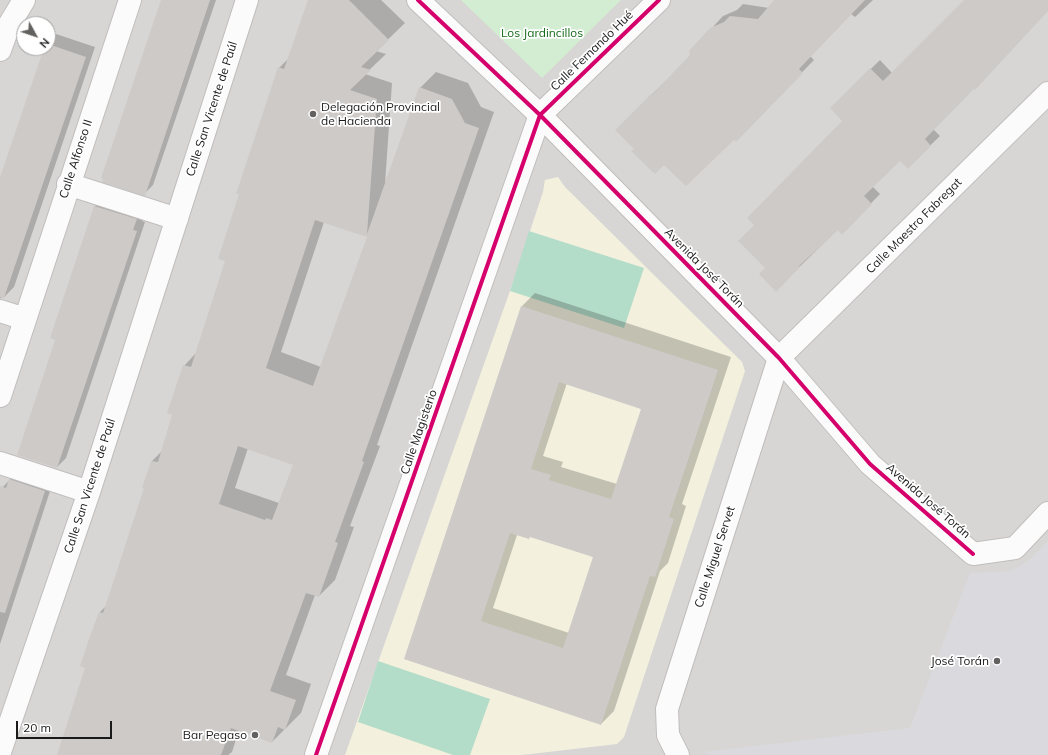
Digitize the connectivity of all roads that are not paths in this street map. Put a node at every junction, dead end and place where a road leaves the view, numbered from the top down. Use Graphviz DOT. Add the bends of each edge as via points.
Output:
graph roads {
  1 [pos="24,0"];
  2 [pos="130,0"];
  3 [pos="247,0"];
  4 [pos="418,0"];
  5 [pos="659,0"];
  6 [pos="0,50"];
  7 [pos="1048,94"];
  8 [pos="540,116"];
  9 [pos="68,184"];
  10 [pos="177,219"];
  11 [pos="0,311"];
  12 [pos="25,319"];
  13 [pos="779,358"];
  14 [pos="0,396"];
  15 [pos="0,463"];
  16 [pos="90,492"];
  17 [pos="1048,513"];
  18 [pos="0,752"];
  19 [pos="316,755"];
  20 [pos="678,755"];
  1 -- 6 [label="street" via="8,25"];
  2 -- 9 [label="street, Calle Alfonso II"];
  3 -- 10 [label="street, Calle San Vicente de Paúl"];
  4 -- 8 [label="street, Avenida José Torán"];
  5 -- 8 [label="street, Calle Fernando Hué"];
  7 -- 13 [label="street, Calle Maestro Fabregat"];
  8 -- 13 [label="street, Avenida José Torán"];
  8 -- 19 [label="street, Calle Magisterio"];
  9 -- 10 [label="street"];
  9 -- 12 [label="street, Calle Alfonso II"];
  10 -- 16 [label="street, Calle San Vicente de Paúl"];
  11 -- 12 [label="street"];
  12 -- 14 [label="street, Calle Alfonso II"];
  13 -- 17 [label="street, Avenida José Torán" via="870,464 973,554 1015,548"];
  13 -- 20 [label="street, Calle Miguel Servet" via="667,709 668,735"];
  15 -- 16 [label="street"];
  16 -- 18 [label="street, Calle San Vicente de Paúl"];
}
